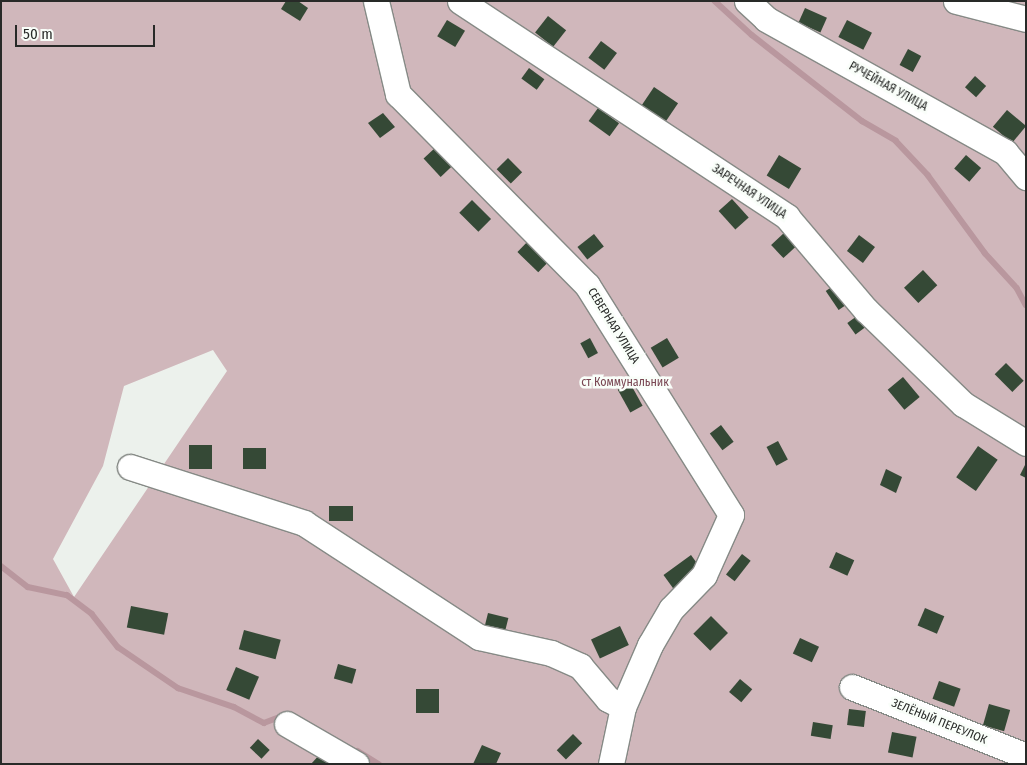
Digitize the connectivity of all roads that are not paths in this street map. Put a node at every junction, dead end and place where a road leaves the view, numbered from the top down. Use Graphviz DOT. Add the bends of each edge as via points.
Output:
graph roads {
  1 [pos="376,1"];
  2 [pos="460,1"];
  3 [pos="746,1"];
  4 [pos="956,1"];
  5 [pos="1026,19"];
  6 [pos="1026,177"];
  7 [pos="1026,443"];
  8 [pos="130,468"];
  9 [pos="852,688"];
  10 [pos="624,708"];
  11 [pos="287,724"];
  12 [pos="1026,756"];
  13 [pos="356,764"];
  14 [pos="611,764"];
  1 -- 10 [label="street, СЕВЕРНАЯ УЛИЦА" via="398,94 587,285 731,515 704,575 671,609 650,645"];
  2 -- 7 [label="street, ЗАРЕЧНАЯ УЛИЦА" via="787,217 866,310 963,404"];
  3 -- 6 [label="street, РУЧЕЙНАЯ УЛИЦА" via="766,19 1005,152"];
  4 -- 5 [label="street"];
  8 -- 10 [label="street" via="304,523 479,637 551,653 580,666 608,699"];
  9 -- 12 [label="street, ЗЕЛЁНЫЙ ПЕРЕУЛОК"];
  10 -- 14 [label="street, СЕВЕРНАЯ УЛИЦА"];
  11 -- 13 [label="street"];
}
